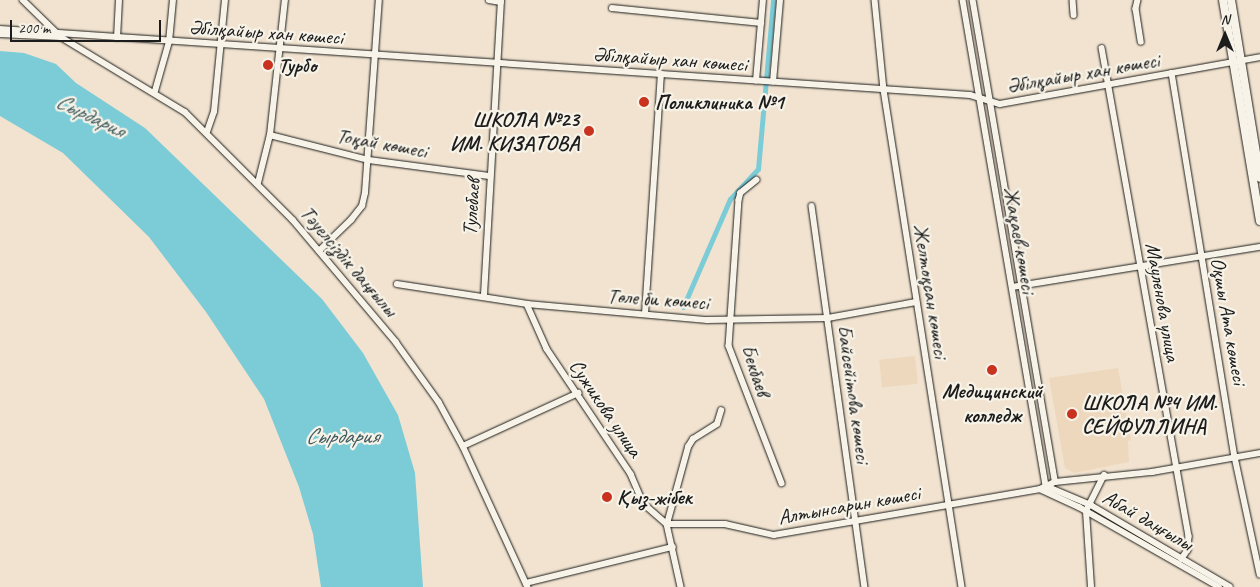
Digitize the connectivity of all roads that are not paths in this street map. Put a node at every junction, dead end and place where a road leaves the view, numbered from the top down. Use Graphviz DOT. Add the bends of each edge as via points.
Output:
graph roads {
  1 [pos="23,0"];
  2 [pos="119,0"];
  3 [pos="172,0"];
  4 [pos="225,0"];
  5 [pos="285,0"];
  6 [pos="379,0"];
  7 [pos="489,0"];
  8 [pos="763,0"];
  9 [pos="780,0"];
  10 [pos="875,0"];
  11 [pos="963,0"];
  12 [pos="973,0"];
  13 [pos="1073,0"];
  14 [pos="1138,0"];
  15 [pos="1223,0"];
  16 [pos="1231,0"];
  17 [pos="501,1"];
  18 [pos="612,8"];
  19 [pos="1074,15"];
  20 [pos="761,23"];
  21 [pos="0,29"];
  22 [pos="0,34"];
  23 [pos="58,35"];
  24 [pos="117,38"];
  25 [pos="169,42"];
  26 [pos="1141,42"];
  27 [pos="219,45"];
  28 [pos="1102,48"];
  29 [pos="280,49"];
  30 [pos="376,56"];
  31 [pos="1260,57"];
  32 [pos="1237,61"];
  33 [pos="497,64"];
  34 [pos="1172,73"];
  35 [pos="661,75"];
  36 [pos="756,81"];
  37 [pos="773,82"];
  38 [pos="1108,86"];
  39 [pos="884,90"];
  40 [pos="155,91"];
  41 [pos="979,98"];
  42 [pos="990,101"];
  43 [pos="207,132"];
  44 [pos="270,135"];
  45 [pos="369,160"];
  46 [pos="489,176"];
  47 [pos="1260,178"];
  48 [pos="757,180"];
  49 [pos="258,183"];
  50 [pos="812,206"];
  51 [pos="1260,221"];
  52 [pos="1260,247"];
  53 [pos="320,251"];
  54 [pos="1202,256"];
  55 [pos="1141,265"];
  56 [pos="397,284"];
  57 [pos="1022,286"];
  58 [pos="1012,287"];
  59 [pos="484,295"];
  60 [pos="916,302"];
  61 [pos="527,304"];
  62 [pos="645,314"];
  63 [pos="828,318"];
  64 [pos="730,319"];
  65 [pos="578,393"];
  66 [pos="721,412"];
  67 [pos="463,446"];
  68 [pos="1260,453"];
  69 [pos="1235,457"];
  70 [pos="1174,468"];
  71 [pos="1104,475"];
  72 [pos="1055,482"];
  73 [pos="782,483"];
  74 [pos="1046,486"];
  75 [pos="1040,489"];
  76 [pos="949,504"];
  77 [pos="1091,505"];
  78 [pos="1086,511"];
  79 [pos="856,521"];
  80 [pos="667,524"];
  81 [pos="673,547"];
  82 [pos="1182,559"];
  83 [pos="1260,574"];
  84 [pos="527,585"];
  85 [pos="680,587"];
  86 [pos="865,587"];
  87 [pos="962,587"];
  88 [pos="1091,587"];
  89 [pos="1218,587"];
  90 [pos="1230,587"];
  1 -- 23 [label="street"];
  2 -- 24 [label="street"];
  3 -- 25 [label="street"];
  4 -- 27 [label="street"];
  5 -- 29 [label="street"];
  6 -- 30 [label="street"];
  7 -- 17 [label="street"];
  8 -- 20 [label="street"];
  9 -- 37 [label="street"];
  10 -- 39 [label="street, Желтоқсан көшесі"];
  11 -- 41 [label="street, Жақаев көшесі"];
  12 -- 42 [label="street, Жақаев көшесі"];
  13 -- 19 [label="street"];
  14 -- 26 [label="street" via="1136,10"];
  15 -- 32 [label="main road"];
  16 -- 32 [label="main road"];
  17 -- 33 [label="street, Тулебаев"];
  18 -- 20 [label="street"];
  20 -- 36 [label="street"];
  21 -- 23 [label="street"];
  22 -- 23 [label="street"];
  23 -- 24 [label="street, Әбілқайыр хан көшесі"];
  23 -- 40 [label="street, Тәуелсіздік даңғылы"];
  24 -- 25 [label="street, Әбілқайыр хан көшесі"];
  25 -- 27 [label="street, Әбілқайыр хан көшесі"];
  25 -- 40 [label="street"];
  27 -- 29 [label="street, Әбілқайыр хан көшесі"];
  27 -- 43 [label="street" via="214,112"];
  28 -- 38 [label="street, Мауленова улица"];
  29 -- 30 [label="street, Әбілқайыр хан көшесі"];
  29 -- 44 [label="street"];
  30 -- 33 [label="street, Әбілқайыр хан көшесі"];
  30 -- 45 [label="street"];
  31 -- 32 [label="street, Әбілқайыр хан көшесі"];
  32 -- 34 [label="street, Әбілқайыр хан көшесі"];
  32 -- 47 [label="main road"];
  32 -- 51 [label="main road"];
  33 -- 35 [label="street, Әбілқайыр хан көшесі"];
  33 -- 46 [label="street, Тулебаев"];
  34 -- 38 [label="street, Әбілқайыр хан көшесі"];
  34 -- 54 [label="street, Оқшы Ата көшесі"];
  35 -- 36 [label="street, Әбілқайыр хан көшесі"];
  35 -- 62 [label="street"];
  36 -- 37 [label="street, Әбілқайыр хан көшесі"];
  37 -- 39 [label="street, Әбілқайыр хан көшесі"];
  38 -- 42 [label="street, Әбілқайыр хан көшесі" via="1000,104"];
  38 -- 55 [label="street, Мауленова улица"];
  39 -- 41 [label="street, Әбілқайыр хан көшесі"];
  39 -- 60 [label="street, Желтоқсан көшесі"];
  40 -- 43 [label="street, Тәуелсіздік даңғылы"];
  41 -- 42 [label="street, Әбілқайыр хан көшесі"];
  41 -- 58 [label="street, Жақаев көшесі"];
  42 -- 57 [label="street, Жақаев көшесі"];
  43 -- 49 [label="street, Тәуелсіздік даңғылы"];
  44 -- 45 [label="street, Тоқай көшесі"];
  44 -- 49 [label="street"];
  45 -- 46 [label="street, Тоқай көшесі"];
  45 -- 53 [label="street" via="362,206"];
  46 -- 59 [label="street, Тулебаев"];
  48 -- 64 [label="street, Бекбаев" via="741,193 738,200"];
  49 -- 53 [label="street, Тәуелсіздік даңғылы"];
  50 -- 63 [label="street, Байсейітова көшесі"];
  52 -- 54 [label="street"];
  53 -- 67 [label="street, Тәуелсіздік даңғылы" via="396,342 439,402"];
  54 -- 55 [label="street"];
  54 -- 69 [label="street, Оқшы Ата көшесі"];
  55 -- 57 [label="street"];
  55 -- 70 [label="street, Мауленова улица"];
  56 -- 59 [label="street, Төле би көшесі"];
  57 -- 58 [label="street"];
  57 -- 72 [label="street, Жақаев көшесі"];
  58 -- 74 [label="street, Жақаев көшесі"];
  59 -- 61 [label="street, Төле би көшесі"];
  60 -- 63 [label="street, Төле би көшесі"];
  60 -- 76 [label="street, Желтоқсан көшесі"];
  61 -- 62 [label="street, Төле би көшесі"];
  61 -- 65 [label="street, Сужикова улица" via="548,349"];
  62 -- 64 [label="street, Төле би көшесі"];
  63 -- 64 [label="street, Төле би көшесі"];
  63 -- 79 [label="street, Байсейітова көшесі"];
  64 -- 73 [label="street, Бекбаев" via="730,353"];
  65 -- 67 [label="street"];
  65 -- 80 [label="street, Сужикова улица" via="631,474 644,504"];
  66 -- 80 [label="street" via="717,424 693,439 688,447"];
  67 -- 84 [label="street, Тәуелсіздік даңғылы"];
  68 -- 69 [label="street"];
  69 -- 70 [label="street"];
  69 -- 83 [label="street, Оқшы Ата көшесі"];
  70 -- 71 [label="street"];
  70 -- 82 [label="street, Мауленова улица" via="1189,536 1188,550"];
  71 -- 72 [label="street"];
  71 -- 77 [label="street"];
  72 -- 74 [label="street"];
  74 -- 75 [label="street, Алтынсарин көшесі"];
  74 -- 77 [label="street, Абай даңғылы"];
  75 -- 76 [label="street, Алтынсарин көшесі"];
  75 -- 78 [label="street, Абай даңғылы"];
  76 -- 79 [label="street, Алтынсарин көшесі"];
  76 -- 87 [label="street, Желтоқсан көшесі"];
  77 -- 78 [label="street"];
  77 -- 82 [label="street, Абай даңғылы"];
  78 -- 88 [label="street"];
  78 -- 89 [label="street, Абай даңғылы"];
  79 -- 80 [label="street, Алтынсарин көшесі" via="768,536 725,524"];
  79 -- 86 [label="street, Байсейітова көшесі"];
  80 -- 81 [label="street"];
  81 -- 84 [label="street"];
  81 -- 85 [label="street"];
  82 -- 90 [label="street, Абай даңғылы"];
}
